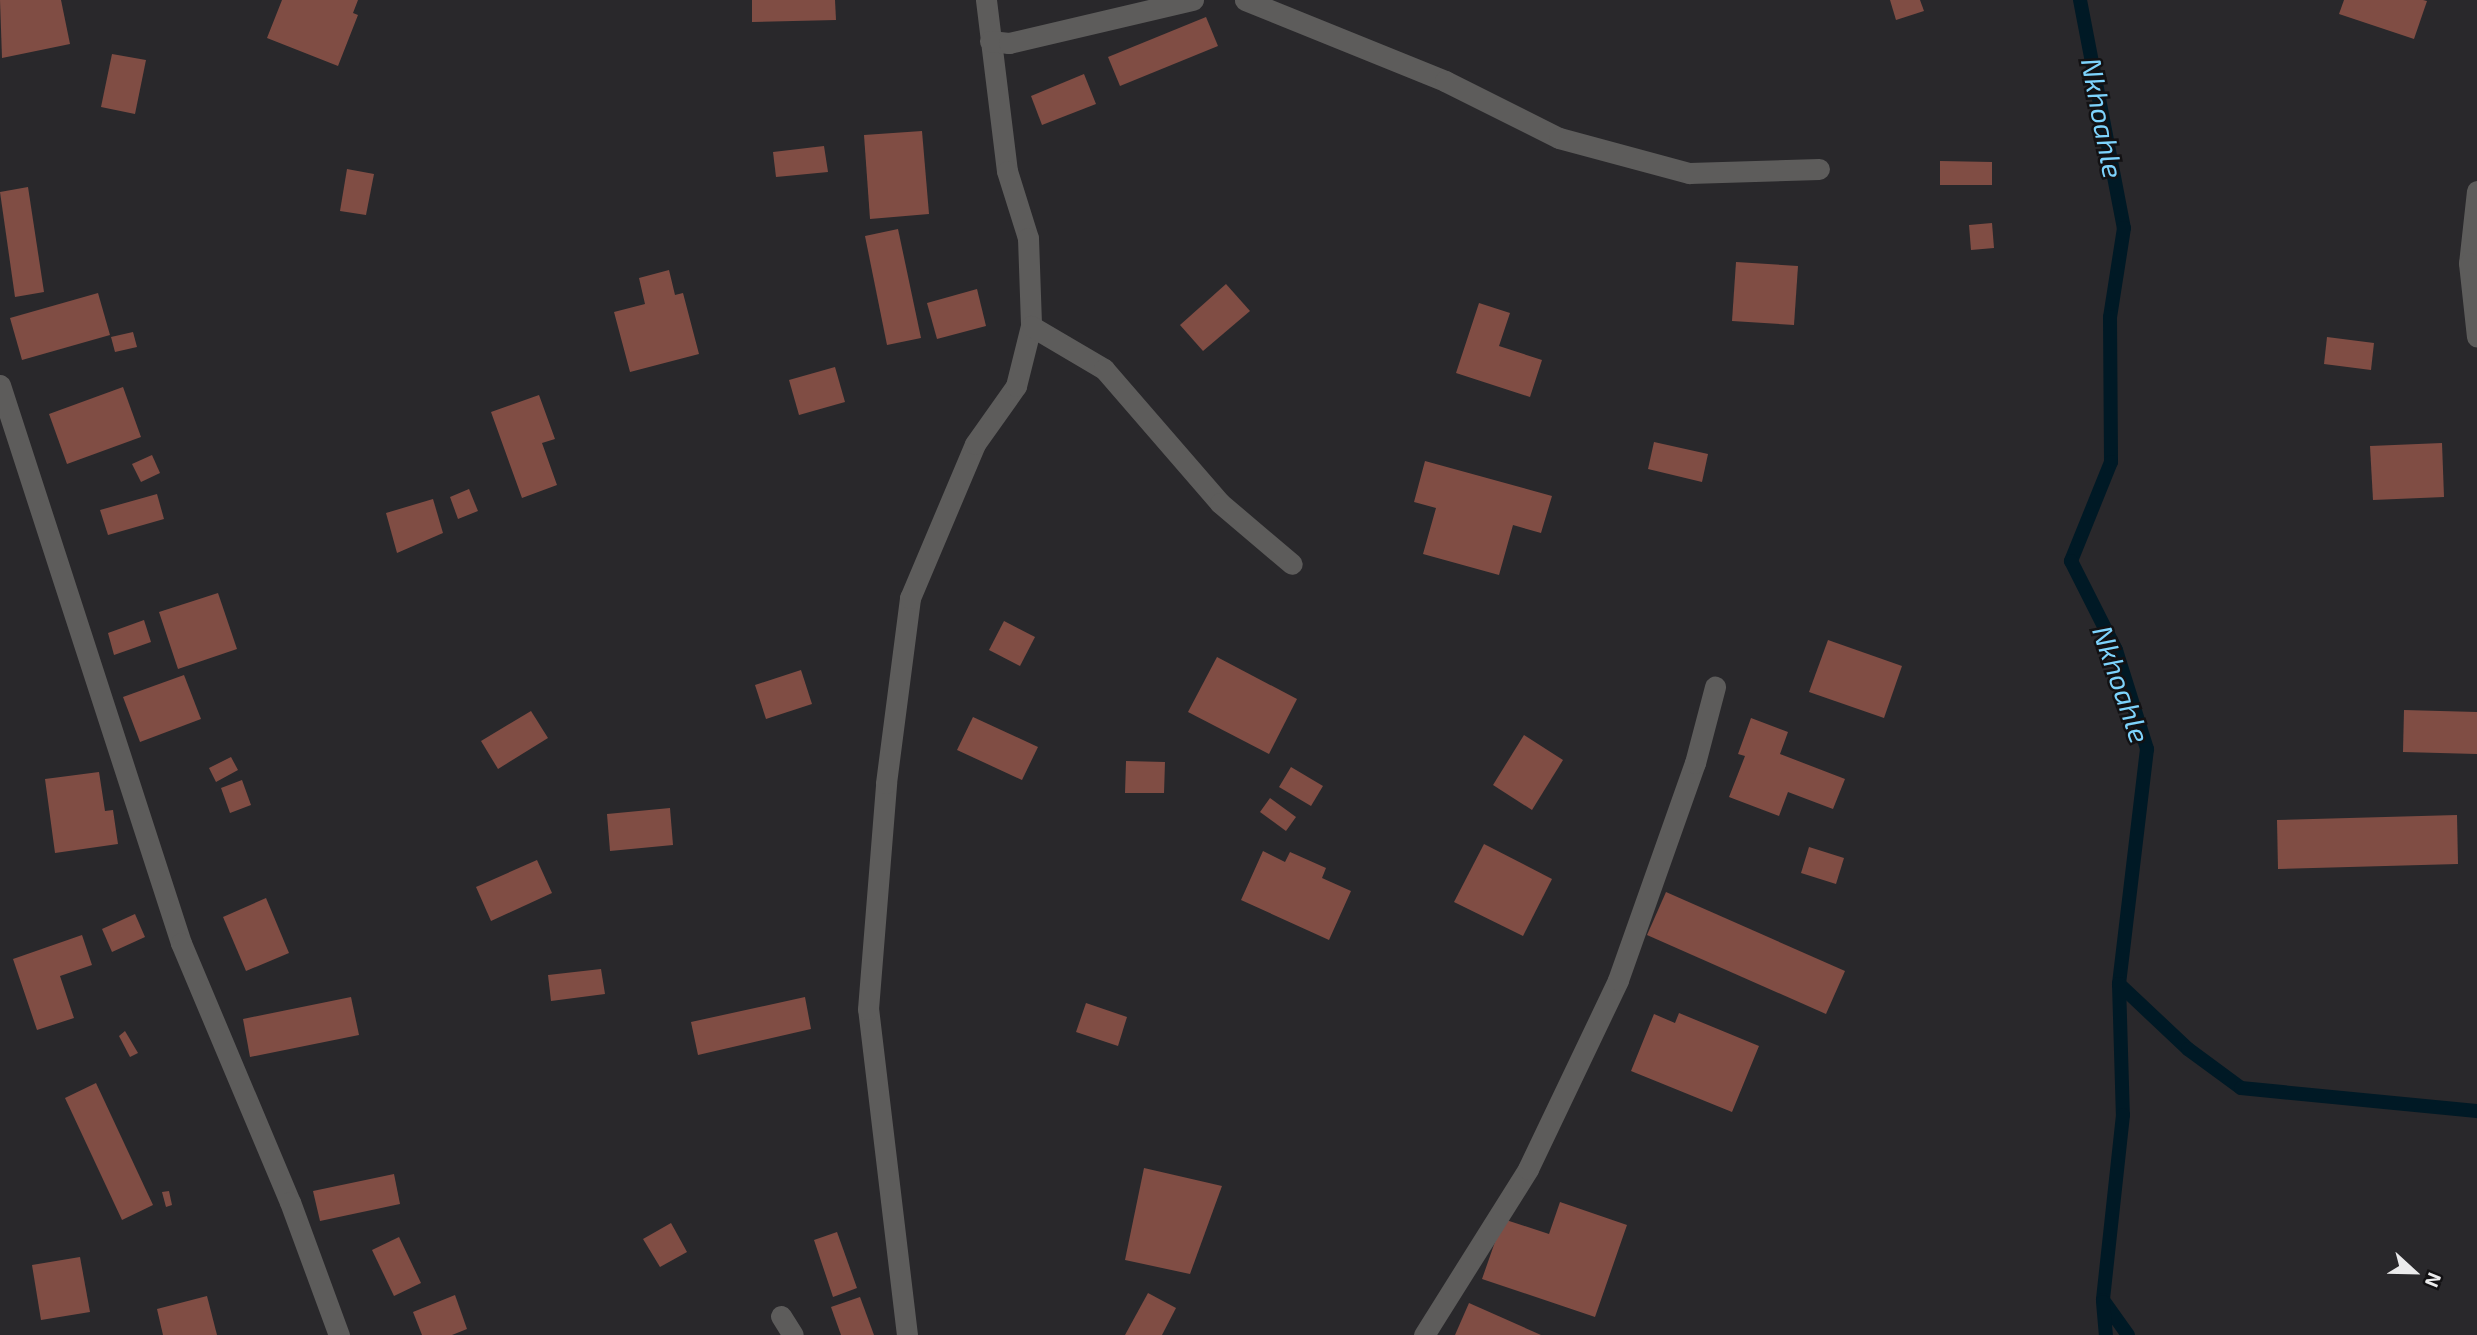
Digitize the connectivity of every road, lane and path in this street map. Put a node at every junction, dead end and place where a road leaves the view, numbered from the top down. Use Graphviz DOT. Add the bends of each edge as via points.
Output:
graph roads {
  1 [pos="986,0"];
  2 [pos="1193,0"];
  3 [pos="1245,0"];
  4 [pos="990,41"];
  5 [pos="1819,169"];
  6 [pos="2477,191"];
  7 [pos="1031,326"];
  8 [pos="2477,337"];
  9 [pos="0,385"];
  10 [pos="1292,564"];
  11 [pos="1715,687"];
  12 [pos="781,1316"];
  13 [pos="340,1335"];
  14 [pos="793,1335"];
  15 [pos="907,1335"];
  16 [pos="1424,1335"];
  1 -- 4 [label="street"];
  2 -- 4 [label="street" via="1009,43"];
  3 -- 5 [label="street" via="1445,81 1559,138 1689,173"];
  4 -- 7 [label="street" via="1007,171 1028,239"];
  6 -- 8 [label="street" via="2469,263"];
  7 -- 10 [label="street" via="1104,369 1220,503"];
  7 -- 15 [label="street" via="1016,386 975,444 910,598 886,783 867,1009"];
  9 -- 13 [label="street" via="181,943 290,1202"];
  11 -- 16 [label="street" via="1695,763 1618,980 1528,1169"];
  12 -- 14 [label="street"];
}
